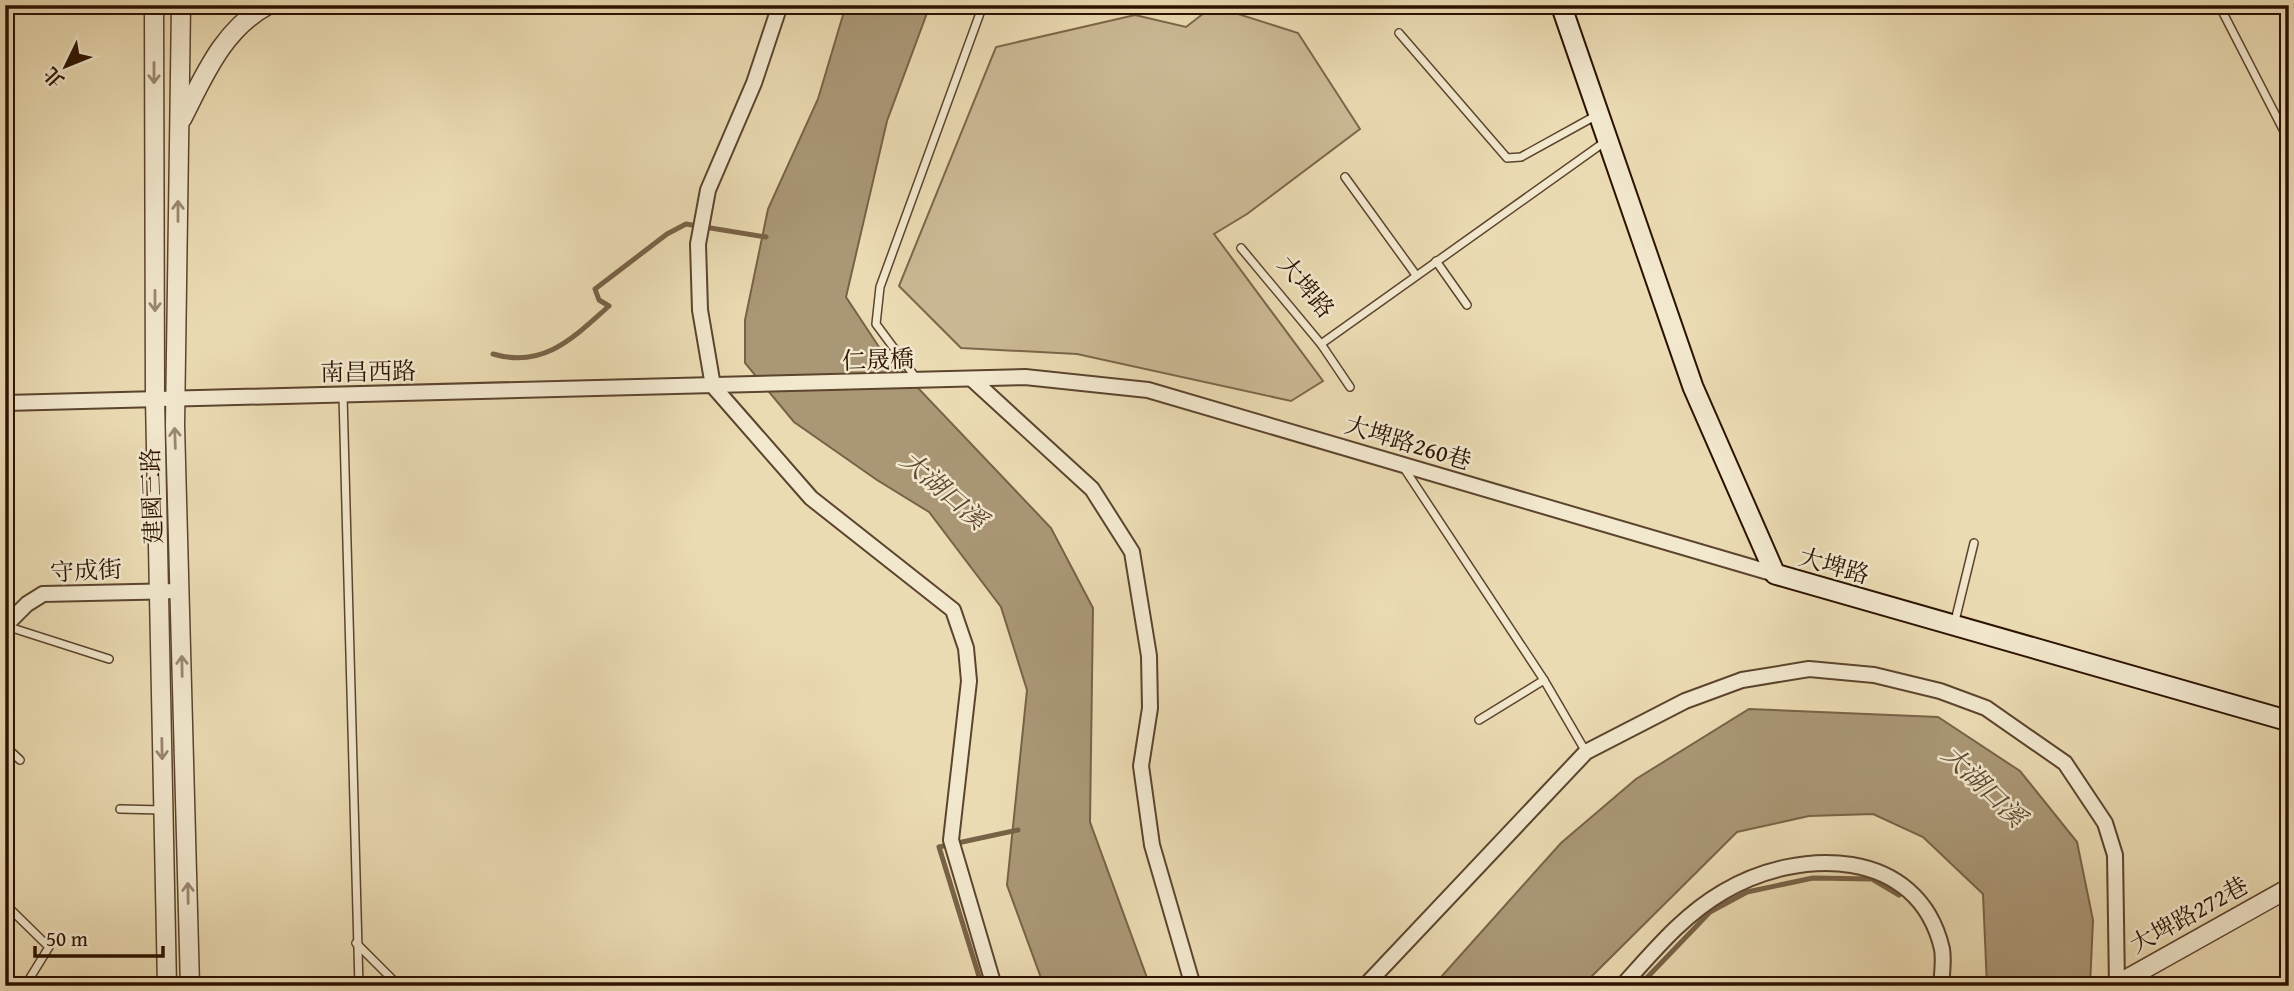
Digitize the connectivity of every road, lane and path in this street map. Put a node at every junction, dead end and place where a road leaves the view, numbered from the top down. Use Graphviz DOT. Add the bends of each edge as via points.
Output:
graph roads {
  1 [pos="154,5"];
  2 [pos="181,5"];
  3 [pos="268,5"];
  4 [pos="780,5"];
  5 [pos="983,5"];
  6 [pos="1561,5"];
  7 [pos="2219,5"];
  8 [pos="1399,33"];
  9 [pos="1601,113"];
  10 [pos="178,126"];
  11 [pos="1609,138"];
  12 [pos="2289,141"];
  13 [pos="1345,177"];
  14 [pos="1241,248"];
  15 [pos="1436,261"];
  16 [pos="1416,275"];
  17 [pos="1466,305"];
  18 [pos="1321,344"];
  19 [pos="1025,377"];
  20 [pos="973,380"];
  21 [pos="919,382"];
  22 [pos="713,386"];
  23 [pos="733,386"];
  24 [pos="1350,387"];
  25 [pos="343,396"];
  26 [pos="155,399"];
  27 [pos="177,399"];
  28 [pos="5,403"];
  29 [pos="1402,464"];
  30 [pos="1974,542"];
  31 [pos="1775,574"];
  32 [pos="158,591"];
  33 [pos="180,591"];
  34 [pos="5,626"];
  35 [pos="1954,626"];
  36 [pos="109,659"];
  37 [pos="1544,680"];
  38 [pos="1479,720"];
  39 [pos="2289,721"];
  40 [pos="5,746"];
  41 [pos="1586,752"];
  42 [pos="20,760"];
  43 [pos="120,809"];
  44 [pos="163,810"];
  45 [pos="2289,888"];
  46 [pos="5,904"];
  47 [pos="356,943"];
  48 [pos="2116,985"];
  49 [pos="25,986"];
  50 [pos="167,986"];
  51 [pos="190,986"];
  52 [pos="359,986"];
  53 [pos="400,986"];
  54 [pos="994,986"];
  55 [pos="1193,986"];
  56 [pos="1364,986"];
  57 [pos="1622,986"];
  58 [pos="1941,986"];
  1 -- 26 [label="street, 建國三路, one-way"];
  2 -- 10 [label="street, 建國三路"];
  3 -- 10 [label="street" via="222,44"];
  4 -- 22 [label="street" via="754,83 708,190 701,230 700,310"];
  5 -- 21 [label="lane" via="880,287 876,324"];
  6 -- 9 [label="main road, 大埤路"];
  7 -- 12 [label="lane"];
  8 -- 9 [label="lane" via="1507,158 1521,157"];
  9 -- 11 [label="main road, 大埤路"];
  27 -- 10 [label="street, 建國三路, one-way"];
  11 -- 15 [label="lane, 大埤路"];
  11 -- 31 [label="main road, 大埤路" via="1693,387"];
  13 -- 16 [label="lane"];
  14 -- 18 [label="lane, 大埤路"];
  15 -- 16 [label="lane, 大埤路"];
  15 -- 17 [label="lane"];
  16 -- 18 [label="lane, 大埤路"];
  18 -- 24 [label="lane"];
  19 -- 20 [label="street, 仁晟橋"];
  19 -- 29 [label="street, 大埤路260巷" via="1148,390"];
  20 -- 21 [label="street, 仁晟橋"];
  20 -- 55 [label="street" via="1091,489 1132,552 1149,656 1150,708 1141,766 1150,832"];
  21 -- 23 [label="street, 仁晟橋"];
  22 -- 23 [label="street, 南昌西路"];
  22 -- 25 [label="street, 南昌西路"];
  22 -- 54 [label="street" via="811,498 953,610 966,648 969,681 950,840"];
  25 -- 27 [label="street, 南昌西路"];
  25 -- 47 [label="lane"];
  26 -- 27 [label="street, 南昌西路"];
  26 -- 28 [label="street, 南昌西路"];
  26 -- 32 [label="street, 建國三路"];
  33 -- 27 [label="street, 建國三路, one-way"];
  29 -- 31 [label="street, 大埤路260巷"];
  29 -- 37 [label="lane"];
  30 -- 35 [label="lane"];
  31 -- 35 [label="main road, 大埤路"];
  32 -- 33 [label="street, 守成街"];
  32 -- 34 [label="street, 守成街" via="43,594"];
  32 -- 44 [label="street, 建國三路, one-way"];
  51 -- 33 [label="street, 建國三路, one-way"];
  34 -- 36 [label="lane"];
  35 -- 39 [label="main road, 大埤路"];
  37 -- 38 [label="lane"];
  37 -- 41 [label="lane"];
  40 -- 42 [label="lane"];
  41 -- 48 [label="street" via="1685,701 1742,680 1809,669 1874,675 1986,708 2065,763 2105,823 2115,855"];
  41 -- 56 [label="street"];
  43 -- 44 [label="lane"];
  44 -- 50 [label="street, 建國三路"];
  45 -- 48 [label="street, 大埤路272巷"];
  46 -- 49 [label="lane" via="49,947"];
  47 -- 52 [label="lane"];
  47 -- 53 [label="lane"];
  57 -- 58 [label="street" via="1690,913 1725,890 1763,871 1820,862 1871,867 1910,889 1928,912 1942,950"];
}
